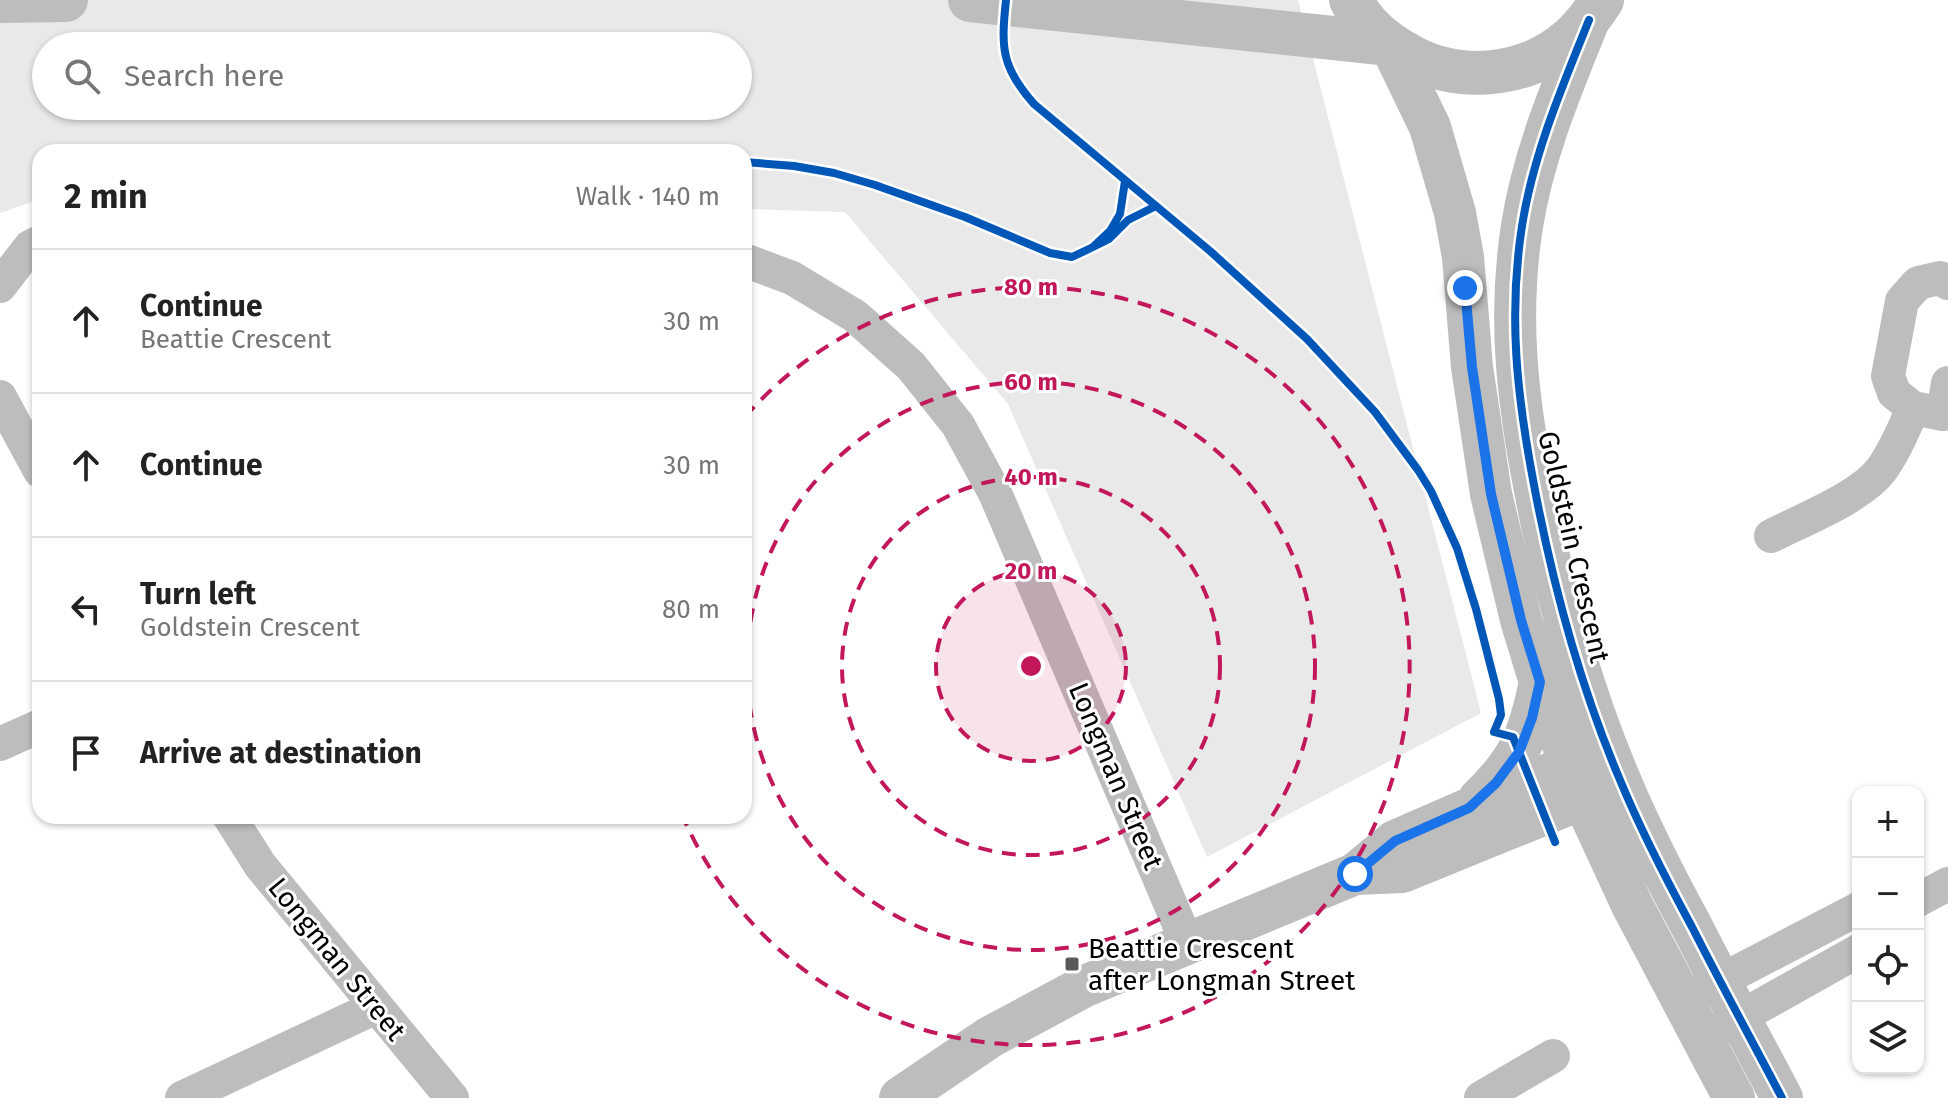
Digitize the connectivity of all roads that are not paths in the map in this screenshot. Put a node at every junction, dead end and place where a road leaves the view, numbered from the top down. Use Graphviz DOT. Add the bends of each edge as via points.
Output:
graph roads {
  1 [pos="66,0"];
  2 [pos="973,0"];
  3 [pos="1351,0"];
  4 [pos="0,1"];
  5 [pos="1601,9"];
  6 [pos="1390,45"];
  7 [pos="32,246"];
  8 [pos="752,263"];
  9 [pos="1948,283"];
  10 [pos="0,286"];
  11 [pos="0,397"];
  12 [pos="1938,405"];
  13 [pos="32,456"];
  14 [pos="1771,536"];
  15 [pos="1540,682"];
  16 [pos="32,730"];
  17 [pos="0,744"];
  18 [pos="1614,766"];
  19 [pos="1576,782"];
  20 [pos="1469,808"];
  21 [pos="234,824"];
  22 [pos="1355,874"];
  23 [pos="1948,884"];
  24 [pos="1924,896"];
  25 [pos="1852,912"];
  26 [pos="1187,943"];
  27 [pos="1852,954"];
  28 [pos="1720,981"];
  29 [pos="1683,1001"];
  30 [pos="376,1007"];
  31 [pos="1739,1018"];
  32 [pos="1702,1038"];
  33 [pos="1553,1056"];
  34 [pos="182,1098"];
  35 [pos="452,1098"];
  36 [pos="900,1098"];
  37 [pos="1481,1098"];
  38 [pos="1734,1098"];
  39 [pos="1782,1098"];
  1 -- 4 [label="main road"];
  2 -- 6 [label="main road"];
  3 -- 6 [label="main road"];
  5 -- 6 [label="main road" via="1547,55 1495,72 1441,69"];
  5 -- 18 [label="street, Goldstein Crescent" via="1556,101 1530,185 1514,316 1523,427 1548,558 1584,686"];
  6 -- 15 [label="street" via="1430,127 1455,213 1491,494"];
  7 -- 10 [label="street"];
  8 -- 26 [label="street, Longman Street" via="792,278 855,316 911,366 958,425 995,493"];
  9 -- 12 [label="street" via="1940,278 1918,283 1902,301 1888,376 1894,393"];
  11 -- 13 [label="street"];
  12 -- 14 [label="street" via="1855,493"];
  15 -- 19 [label="street"];
  15 -- 20 [label="street" via="1519,752"];
  16 -- 17 [label="street"];
  18 -- 19 [label="street"];
  18 -- 28 [label="street, Goldstein Crescent"];
  19 -- 20 [label="street"];
  19 -- 22 [label="street" via="1402,872"];
  19 -- 29 [label="street"];
  20 -- 22 [label="street" via="1395,841"];
  21 -- 30 [label="street, Longman Street" via="260,865"];
  22 -- 26 [label="street"];
  23 -- 24 [label="street"];
  25 -- 28 [label="street"];
  26 -- 36 [label="street" via="1106,976 990,1037"];
  27 -- 31 [label="street"];
  28 -- 29 [label="street"];
  28 -- 31 [label="street, Goldstein Crescent"];
  29 -- 32 [label="street"];
  30 -- 34 [label="street"];
  30 -- 35 [label="street, Longman Street"];
  31 -- 32 [label="street"];
  31 -- 39 [label="street, Goldstein Crescent"];
  32 -- 38 [label="street"];
  33 -- 37 [label="street"];
}
